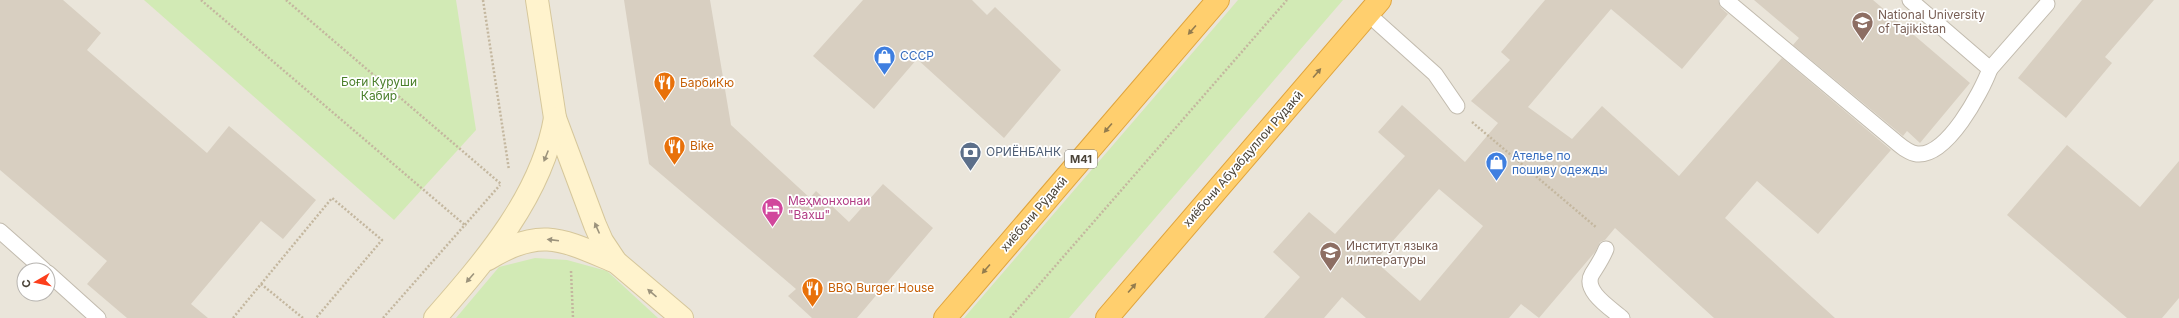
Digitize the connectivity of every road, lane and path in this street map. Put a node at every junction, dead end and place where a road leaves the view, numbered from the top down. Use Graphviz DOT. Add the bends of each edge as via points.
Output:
graph roads {
  1 [pos="201,0"];
  2 [pos="286,0"];
  3 [pos="483,0"];
  4 [pos="537,0"];
  5 [pos="1218,0"];
  6 [pos="1287,0"];
  7 [pos="1910,0"];
  8 [pos="1727,1"];
  9 [pos="2047,4"];
  10 [pos="1374,7"];
  11 [pos="1990,69"];
  12 [pos="1457,106"];
  13 [pos="555,118"];
  14 [pos="509,174"];
  15 [pos="505,179"];
  16 [pos="501,184"];
  17 [pos="466,226"];
  18 [pos="0,231"];
  19 [pos="570,243"];
  20 [pos="1606,249"];
  21 [pos="485,260"];
  22 [pos="35,262"];
  23 [pos="616,262"];
  24 [pos="56,280"];
  25 [pos="261,284"];
  26 [pos="1114,316"];
  27 [pos="98,318"];
  28 [pos="233,318"];
  29 [pos="303,318"];
  30 [pos="316,318"];
  31 [pos="383,318"];
  32 [pos="436,318"];
  33 [pos="573,318"];
  34 [pos="682,318"];
  35 [pos="944,318"];
  36 [pos="1010,318"];
  37 [pos="1622,318"];
  1 -- 17 [label="path"];
  2 -- 16 [label="path"];
  3 -- 14 [label="path"];
  4 -- 13 [label="street"];
  5 -- 35 [label="highway, хиёбони Рӯдакӣ / M41, one-way"];
  6 -- 36 [label="path"];
  7 -- 11 [label="lane"];
  8 -- 11 [label="lane" via="1896,142 1917,154 1934,150 1942,144 1973,106"];
  9 -- 11 [label="lane"];
  10 -- 12 [label="lane" via="1435,74"];
  26 -- 10 [label="highway, хиёбони Абуабдуллои Рӯдакӣ, one-way"];
  12 -- 20 [label="path" via="1480,129 1597,228"];
  13 -- 21 [label="street, one-way" via="551,141 540,169"];
  23 -- 13 [label="street, one-way" via="595,226"];
  15 -- 16 [label="path"];
  16 -- 17 [label="path"];
  17 -- 31 [label="path"];
  18 -- 22 [label="lane"];
  19 -- 21 [label="street, one-way" via="544,239 520,242"];
  19 -- 23 [label="street"];
  19 -- 33 [label="path"];
  20 -- 37 [label="lane" via="1591,276 1590,283 1592,290"];
  21 -- 32 [label="street, one-way"];
  34 -- 23 [label="street, one-way"];
  24 -- 27 [label="lane"];
  25 -- 28 [label="path"];
  25 -- 29 [label="path"];
  25 -- 30 [label="path" via="332,198 382,240"];
}
